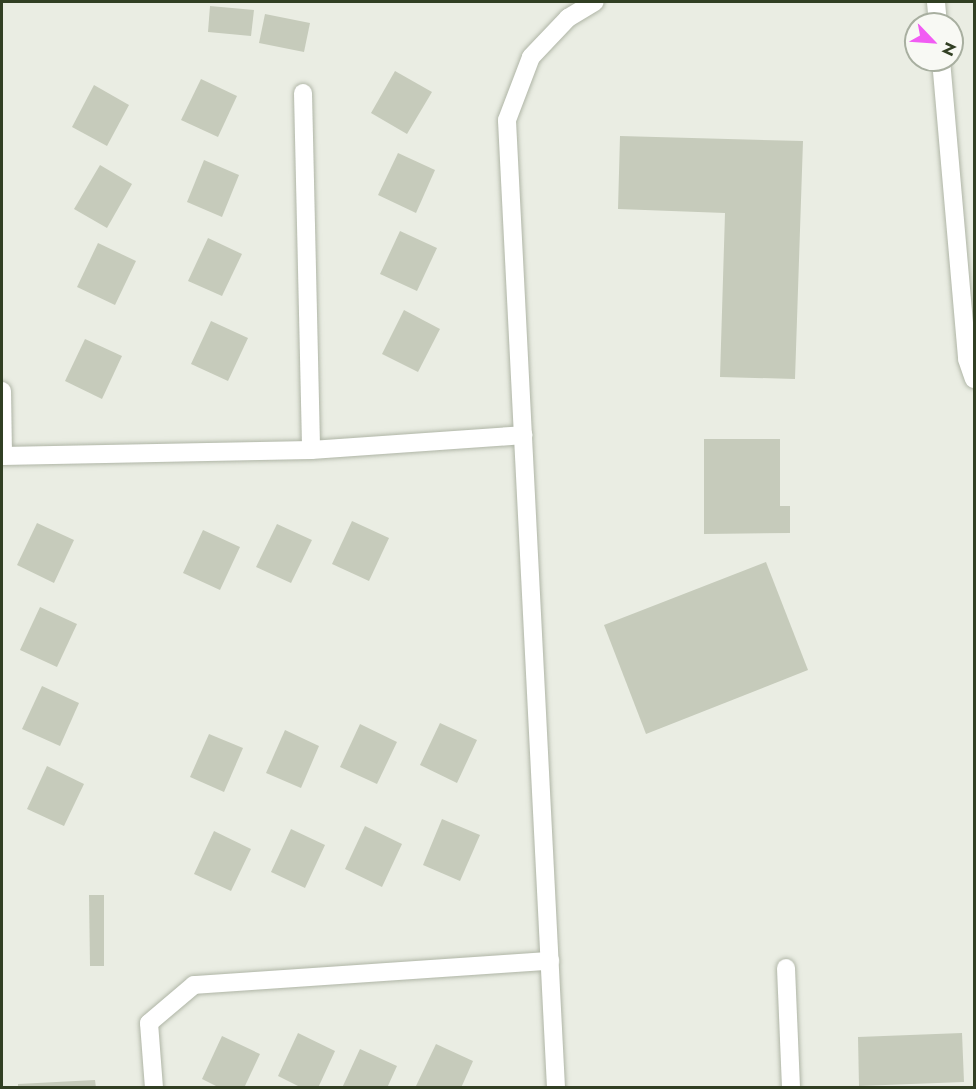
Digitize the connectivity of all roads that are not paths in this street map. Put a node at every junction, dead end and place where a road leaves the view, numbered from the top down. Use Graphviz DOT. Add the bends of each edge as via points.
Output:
graph roads {
  1 [pos="595,2"];
  2 [pos="942,72"];
  3 [pos="303,93"];
  4 [pos="975,379"];
  5 [pos="2,391"];
  6 [pos="523,435"];
  7 [pos="311,450"];
  8 [pos="2,456"];
  9 [pos="550,961"];
  10 [pos="786,968"];
  11 [pos="154,1088"];
  12 [pos="556,1088"];
  13 [pos="791,1088"];
  1 -- 6 [label="street" via="568,18 531,57 507,120"];
  2 -- 4 [label="street" via="967,359"];
  3 -- 7 [label="street"];
  5 -- 8 [label="street"];
  6 -- 7 [label="street"];
  6 -- 9 [label="street"];
  7 -- 8 [label="street"];
  9 -- 11 [label="street" via="194,985 149,1023"];
  9 -- 12 [label="street"];
  10 -- 13 [label="street"];
}
